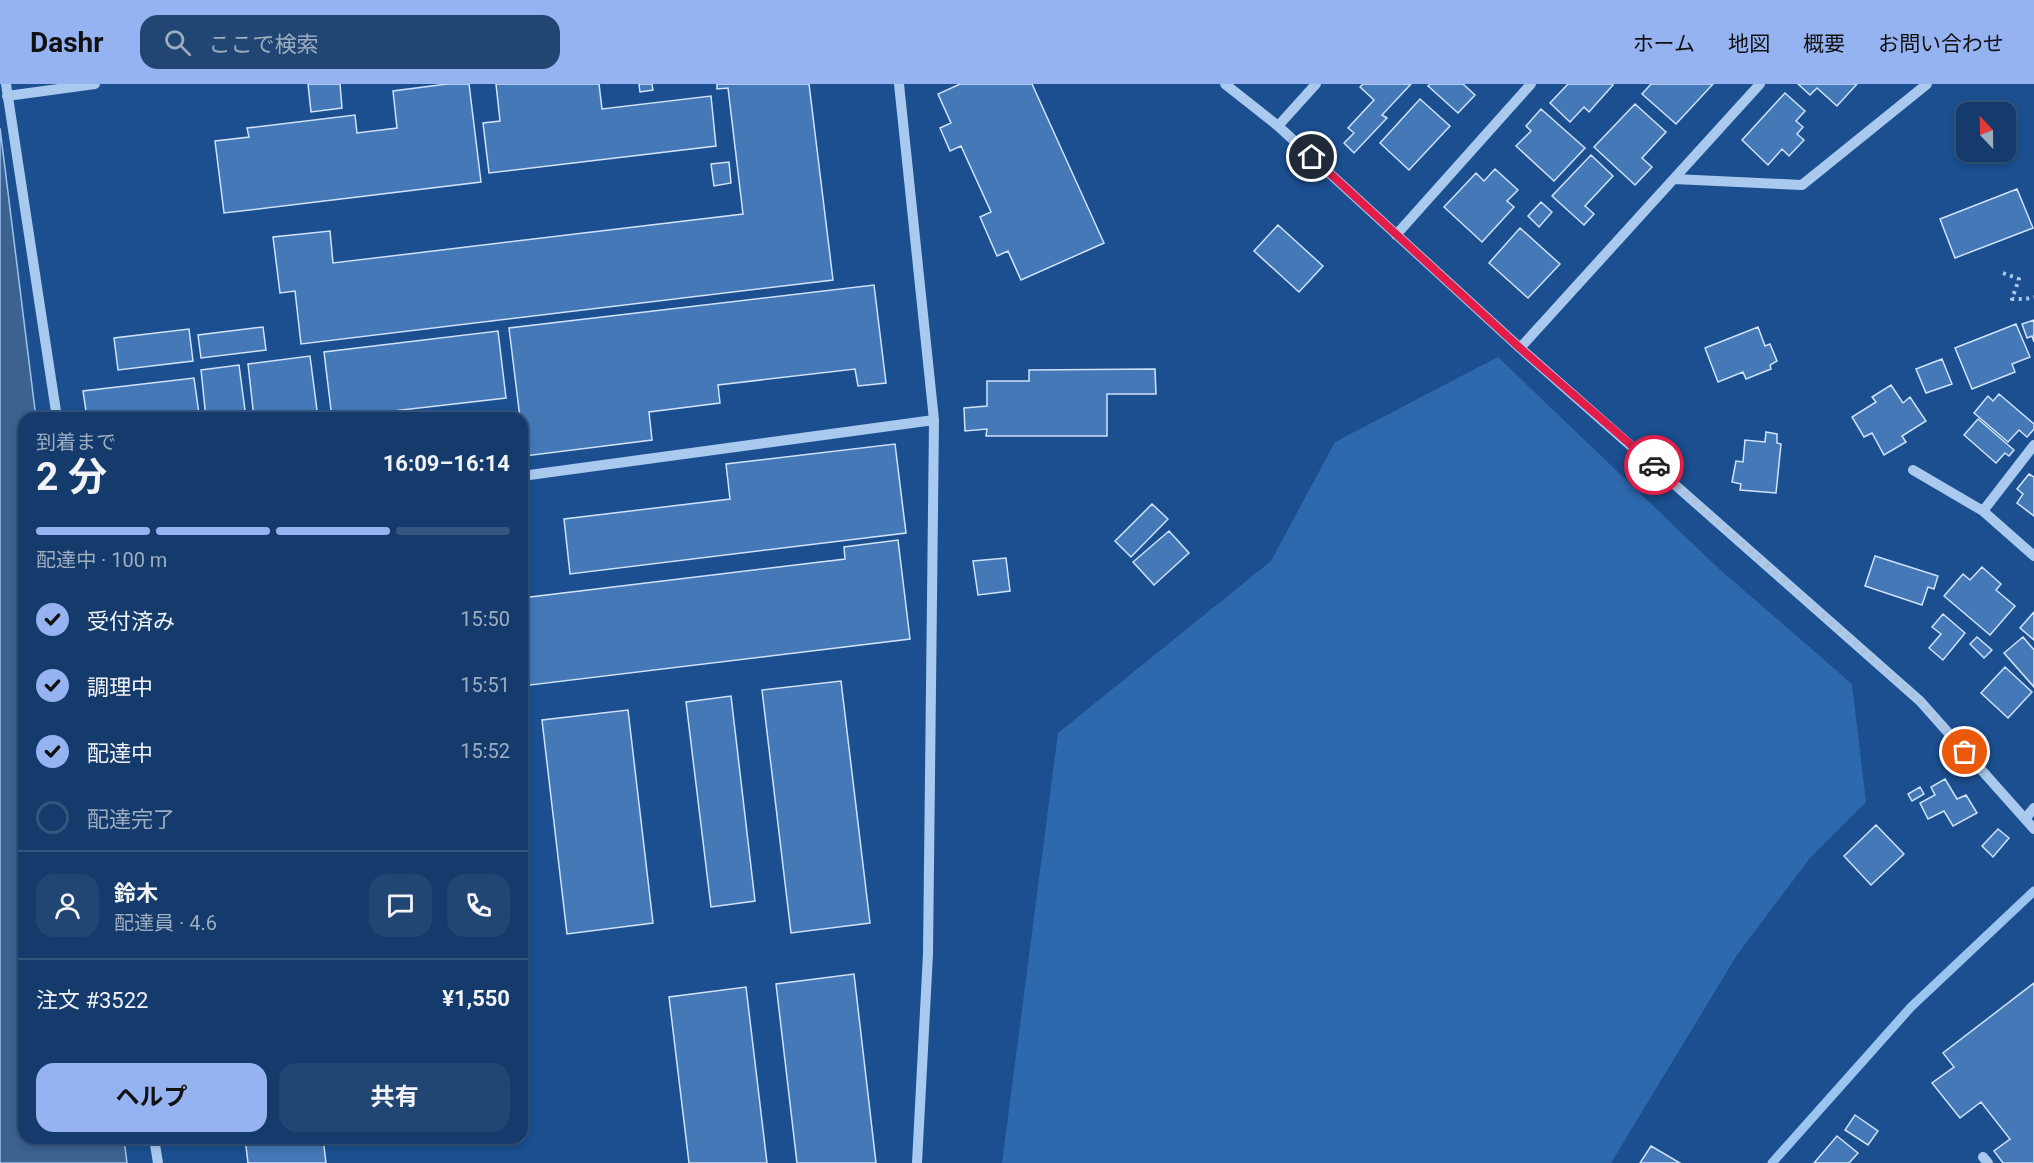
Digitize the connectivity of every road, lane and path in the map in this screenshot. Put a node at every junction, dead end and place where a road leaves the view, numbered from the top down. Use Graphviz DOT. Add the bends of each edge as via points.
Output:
graph roads {
  1 [pos="95,84"];
  2 [pos="899,84"];
  3 [pos="1224,84"];
  4 [pos="1316,84"];
  5 [pos="1531,84"];
  6 [pos="1760,84"];
  7 [pos="1926,84"];
  8 [pos="6,90"];
  9 [pos="1278,126"];
  10 [pos="1674,179"];
  11 [pos="1396,235"];
  12 [pos="2003,273"];
  13 [pos="2034,297"];
  14 [pos="1520,348"];
  15 [pos="56,412"];
  16 [pos="934,420"];
  17 [pos="2034,445"];
  18 [pos="1913,470"];
  19 [pos="528,475"];
  20 [pos="1983,511"];
  21 [pos="2034,556"];
  22 [pos="2034,808"];
  23 [pos="2025,819"];
  24 [pos="2034,829"];
  25 [pos="155,1144"];
  26 [pos="158,1163"];
  27 [pos="917,1163"];
  1 -- 8 [label="street"];
  2 -- 16 [label="street"];
  3 -- 9 [label="street"];
  4 -- 9 [label="street"];
  5 -- 11 [label="street"];
  6 -- 10 [label="street"];
  7 -- 10 [label="street" via="1802,184"];
  8 -- 15 [label="street"];
  9 -- 11 [label="street"];
  10 -- 14 [label="street"];
  11 -- 14 [label="street"];
  12 -- 13 [label="path" via="2019,279 2012,298"];
  14 -- 23 [label="street" via="1920,701"];
  16 -- 19 [label="street"];
  16 -- 27 [label="street" via="928,954"];
  17 -- 20 [label="street"];
  18 -- 20 [label="street"];
  20 -- 21 [label="street"];
  22 -- 23 [label="street"];
  23 -- 24 [label="street"];
  25 -- 26 [label="street"];
}
